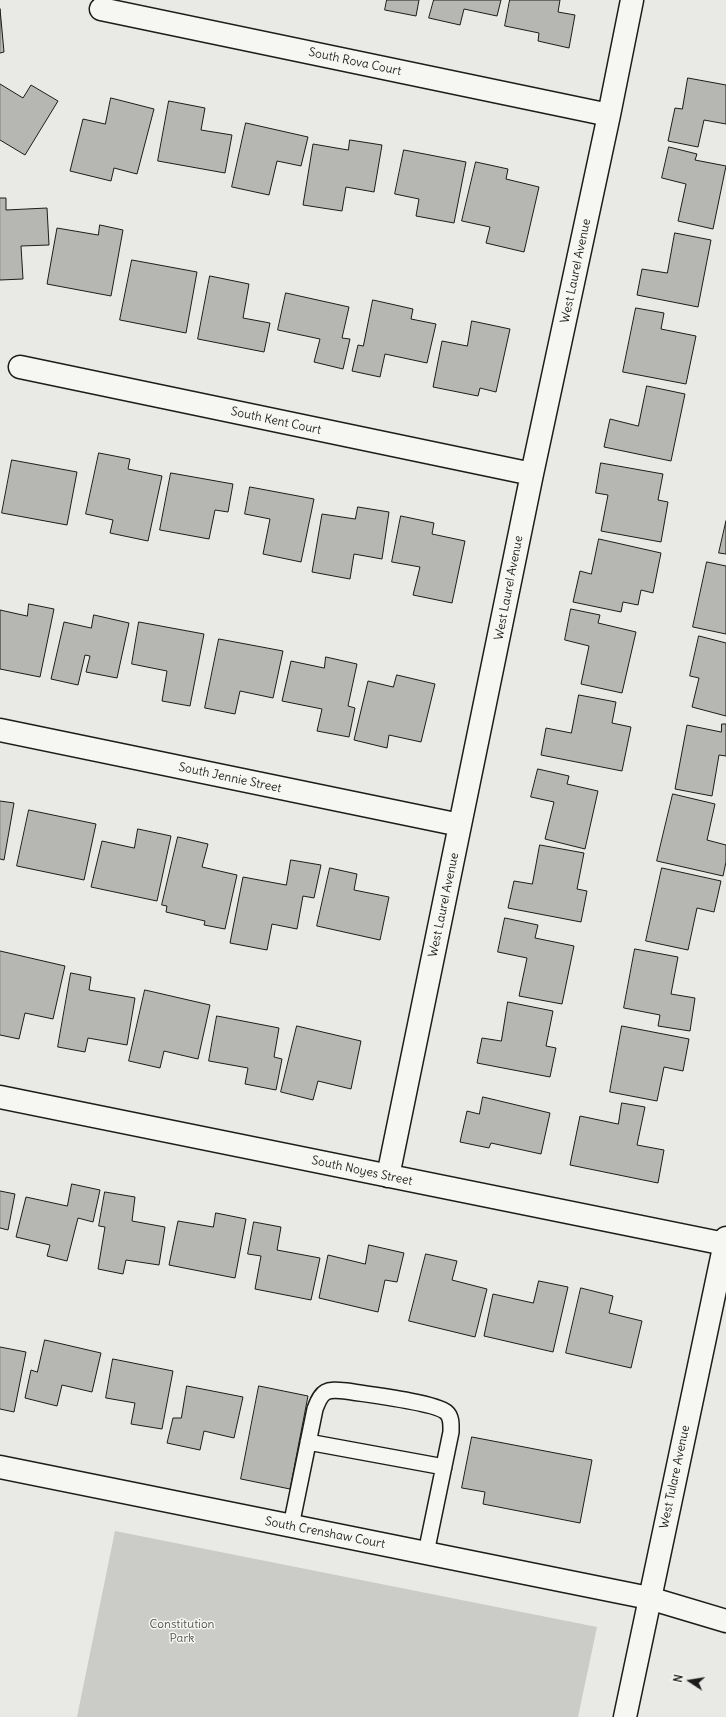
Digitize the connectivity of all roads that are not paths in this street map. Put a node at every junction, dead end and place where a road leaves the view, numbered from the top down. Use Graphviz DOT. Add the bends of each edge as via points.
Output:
graph roads {
  1 [pos="632,0"];
  2 [pos="101,10"];
  3 [pos="610,115"];
  4 [pos="20,368"];
  5 [pos="532,474"];
  6 [pos="0,730"];
  7 [pos="460,825"];
  8 [pos="0,1097"];
  9 [pos="388,1176"];
  10 [pos="725,1241"];
  11 [pos="308,1442"];
  12 [pos="0,1467"];
  13 [pos="444,1467"];
  14 [pos="291,1526"];
  15 [pos="426,1553"];
  16 [pos="649,1598"];
  17 [pos="726,1621"];
  18 [pos="625,1717"];
  1 -- 3 [label="street, West Laurel Avenue"];
  2 -- 3 [label="street, South Rova Court"];
  3 -- 5 [label="street, West Laurel Avenue"];
  4 -- 5 [label="street, South Kent Court"];
  5 -- 7 [label="street, West Laurel Avenue"];
  6 -- 7 [label="street, South Jennie Street"];
  7 -- 9 [label="street, West Laurel Avenue"];
  8 -- 9 [label="street, South Noyes Street"];
  9 -- 10 [label="street, South Noyes Street"];
  10 -- 16 [label="street, West Tulare Avenue"];
  11 -- 13 [label="lane"];
  11 -- 13 [label="lane" via="319,1399 332,1389 431,1406 445,1411 451,1420"];
  11 -- 14 [label="lane"];
  12 -- 14 [label="street, South Crenshaw Court"];
  13 -- 15 [label="lane"];
  14 -- 15 [label="street, South Crenshaw Court"];
  15 -- 16 [label="street, South Crenshaw Court"];
  16 -- 17 [label="street, South Crenshaw Court"];
  16 -- 18 [label="street, West Tulare Avenue"];
}
